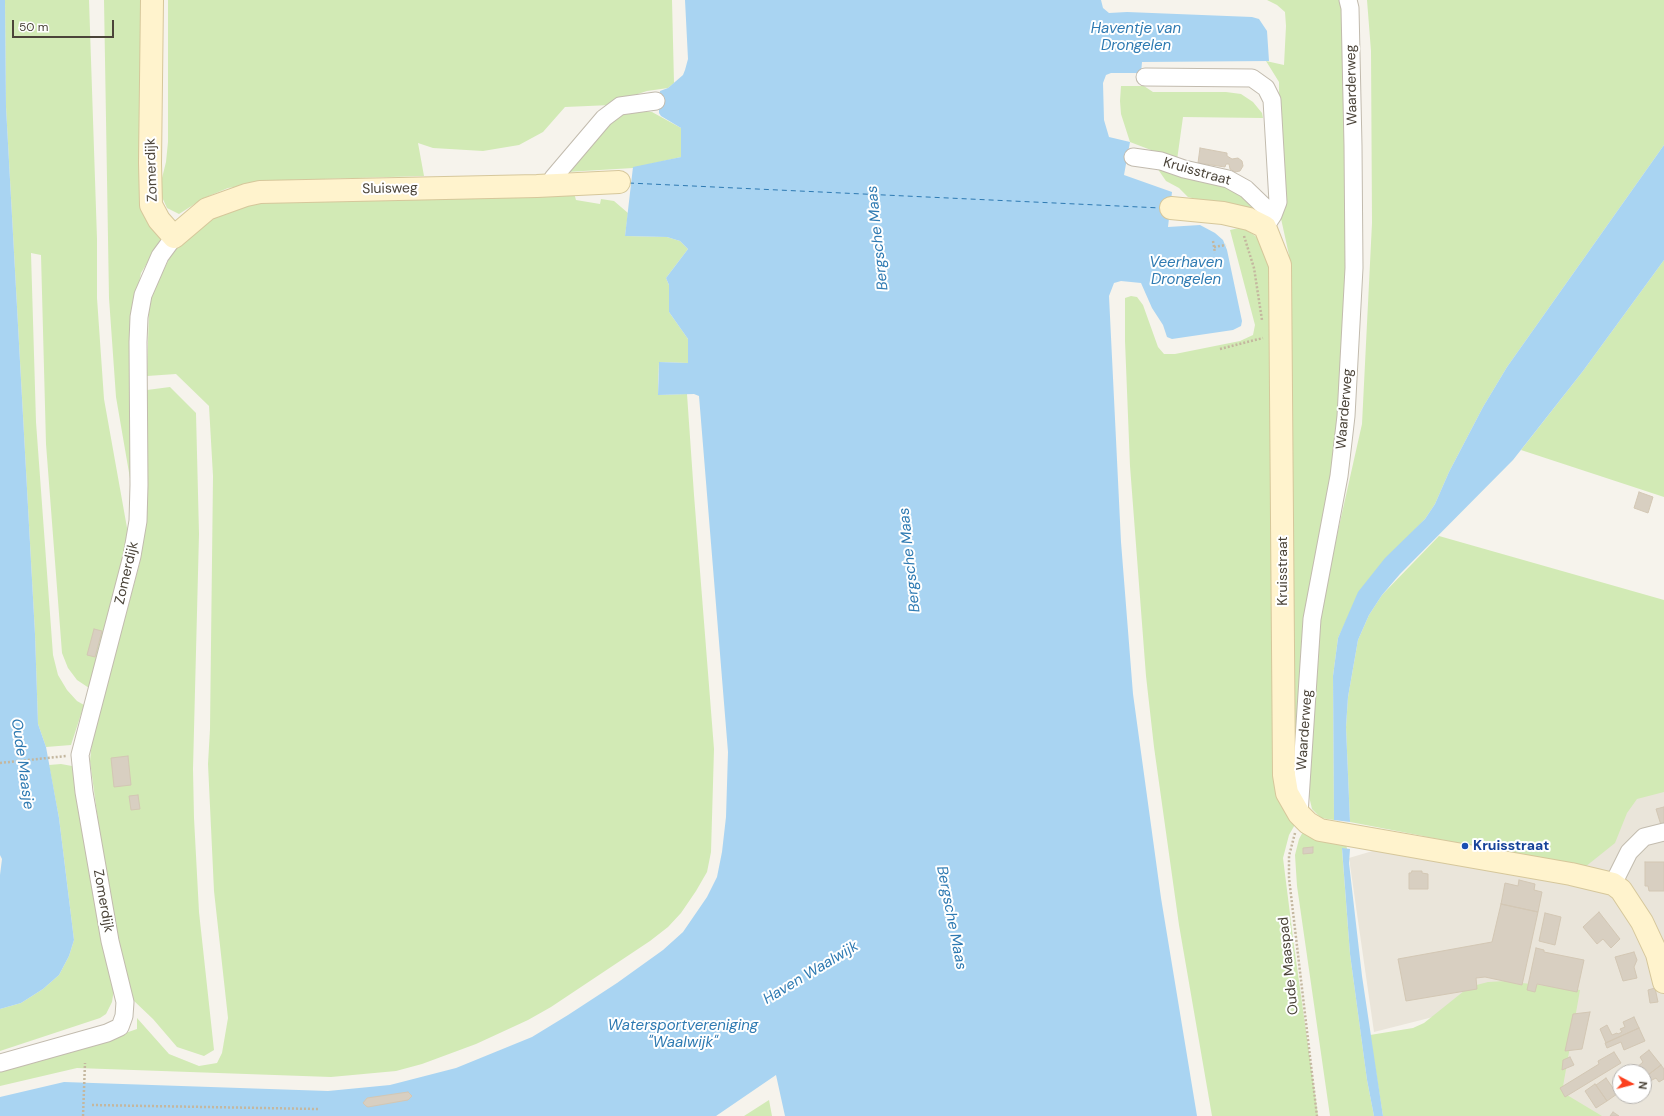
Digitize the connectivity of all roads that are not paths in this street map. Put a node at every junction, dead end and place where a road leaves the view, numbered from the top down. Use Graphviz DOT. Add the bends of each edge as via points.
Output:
graph roads {
  1 [pos="152,0"];
  2 [pos="1348,0"];
  3 [pos="1145,77"];
  4 [pos="656,102"];
  5 [pos="1133,157"];
  6 [pos="619,182"];
  7 [pos="554,185"];
  8 [pos="1171,208"];
  9 [pos="1269,221"];
  10 [pos="174,237"];
  11 [pos="1300,814"];
  12 [pos="1664,832"];
  13 [pos="1612,884"];
  14 [pos="1664,982"];
  15 [pos="0,1063"];
  1 -- 10 [label="street, Zomerdijk" via="151,205 159,220"];
  2 -- 11 [label="street, Waarderweg" via="1353,130 1354,268 1346,416 1339,476 1312,619"];
  3 -- 9 [label="street" via="1252,78 1266,88 1272,100 1278,202"];
  4 -- 7 [label="street" via="620,106 604,118 553,178"];
  5 -- 9 [label="street, Kruisstraat" via="1161,161 1184,170 1228,178 1246,189"];
  6 -- 7 [label="street, Sluisweg"];
  7 -- 10 [label="street, Sluisweg" via="260,192 246,194 207,209"];
  8 -- 9 [label="street"];
  9 -- 11 [label="street, Kruisstraat" via="1280,265 1281,284 1284,775 1286,793"];
  10 -- 15 [label="street, Zomerdijk" via="160,256 143,295 139,317 138,521 132,556 80,755 110,941 125,1002 124,1016 120,1027 107,1033"];
  11 -- 13 [label="street, Kruisstraat" via="1320,830 1571,874"];
  12 -- 13 [label="street" via="1644,837 1629,852"];
  13 -- 14 [label="street" via="1621,890 1642,922 1657,954"];
}
